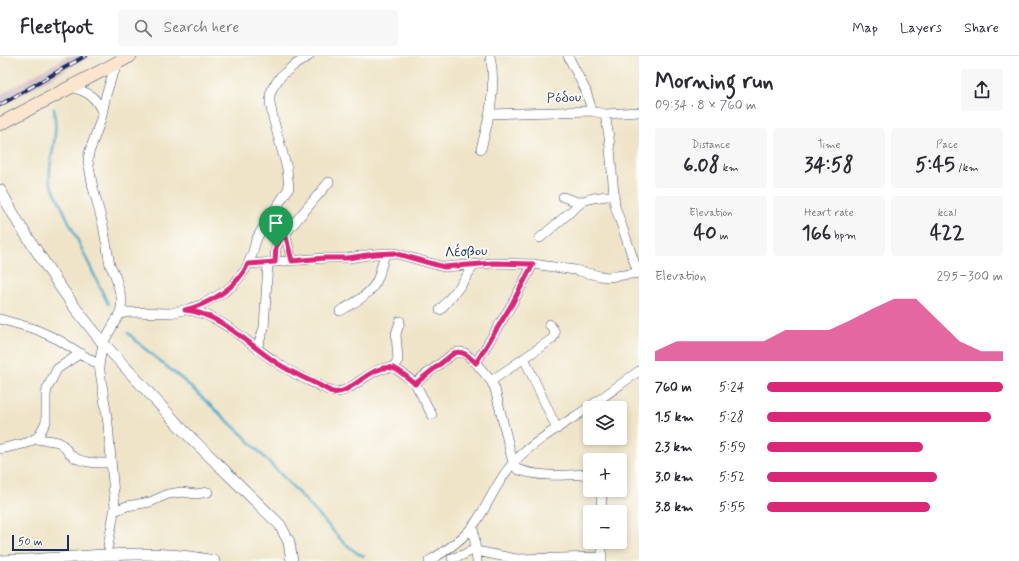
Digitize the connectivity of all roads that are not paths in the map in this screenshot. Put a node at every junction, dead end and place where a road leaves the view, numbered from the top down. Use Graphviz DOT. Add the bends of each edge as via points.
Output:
graph roads {
  1 [pos="308,56"];
  2 [pos="490,56"];
  3 [pos="568,56"];
  4 [pos="125,58"];
  5 [pos="72,87"];
  6 [pos="592,111"];
  7 [pos="102,112"];
  8 [pos="639,112"];
  9 [pos="490,114"];
  10 [pos="605,114"];
  11 [pos="0,124"];
  12 [pos="481,149"];
  13 [pos="329,182"];
  14 [pos="0,190"];
  15 [pos="614,195"];
  16 [pos="563,197"];
  17 [pos="581,202"];
  18 [pos="285,233"];
  19 [pos="540,238"];
  20 [pos="386,253"];
  21 [pos="292,261"];
  22 [pos="271,262"];
  23 [pos="248,264"];
  24 [pos="533,264"];
  25 [pos="474,265"];
  26 [pos="639,273"];
  27 [pos="185,310"];
  28 [pos="440,310"];
  29 [pos="340,311"];
  30 [pos="0,316"];
  31 [pos="119,316"];
  32 [pos="400,321"];
  33 [pos="548,324"];
  34 [pos="103,343"];
  35 [pos="257,348"];
  36 [pos="81,353"];
  37 [pos="524,358"];
  38 [pos="476,363"];
  39 [pos="99,365"];
  40 [pos="392,368"];
  41 [pos="639,371"];
  42 [pos="491,381"];
  43 [pos="415,384"];
  44 [pos="432,415"];
  45 [pos="557,428"];
  46 [pos="36,439"];
  47 [pos="0,449"];
  48 [pos="514,462"];
  49 [pos="111,463"];
  50 [pos="583,474"];
  51 [pos="208,492"];
  52 [pos="114,511"];
  53 [pos="473,526"];
  54 [pos="289,542"];
  55 [pos="108,546"];
  56 [pos="476,549"];
  57 [pos="169,555"];
  58 [pos="438,556"];
  59 [pos="602,559"];
  60 [pos="454,560"];
  61 [pos="0,561"];
  62 [pos="193,561"];
  63 [pos="214,561"];
  64 [pos="285,561"];
  65 [pos="292,561"];
  66 [pos="429,561"];
  67 [pos="477,561"];
  1 -- 23 [label="street" via="281,76 272,87 270,103 287,169 289,188 256,240"];
  2 -- 9 [label="street" via="493,69"];
  3 -- 6 [label="street" via="586,91"];
  4 -- 5 [label="main road"];
  4 -- 7 [label="street" via="112,76"];
  5 -- 7 [label="street" via="94,98"];
  5 -- 11 [label="main road"];
  6 -- 9 [label="street, Ρόδου"];
  6 -- 10 [label="street, Ρόδου"];
  7 -- 31 [label="street" via="88,161 110,265 120,290 122,308"];
  8 -- 10 [label="street, Ρόδου"];
  9 -- 12 [label="street"];
  10 -- 15 [label="street"];
  13 -- 18 [label="street"];
  14 -- 34 [label="street" via="57,282"];
  15 -- 17 [label="street"];
  15 -- 26 [label="street" via="620,222"];
  16 -- 17 [label="street"];
  17 -- 19 [label="street"];
  18 -- 21 [label="street"];
  18 -- 22 [label="street" via="276,247"];
  20 -- 21 [label="street, Λέσβου" via="352,258"];
  20 -- 25 [label="street, Λέσβου" via="404,255 444,267"];
  20 -- 29 [label="street" via="378,279 371,289 361,299"];
  21 -- 22 [label="street, Λέσβου"];
  22 -- 23 [label="street, Λέσβου"];
  22 -- 35 [label="street" via="264,328"];
  23 -- 27 [label="street" via="227,290 201,305"];
  24 -- 25 [label="street, Λέσβου"];
  24 -- 26 [label="street, Λέσβου" via="608,277"];
  24 -- 38 [label="street"];
  25 -- 28 [label="street"];
  27 -- 31 [label="street" via="171,313 127,312"];
  27 -- 35 [label="street" via="217,321"];
  30 -- 36 [label="street" via="35,329"];
  31 -- 34 [label="street"];
  32 -- 40 [label="street" via="396,334 398,360"];
  33 -- 37 [label="street" via="555,331 555,335"];
  34 -- 39 [label="street"];
  34 -- 54 [label="street" via="184,431 280,525"];
  35 -- 40 [label="street" via="297,376 334,392 345,390 368,375"];
  36 -- 39 [label="street"];
  36 -- 46 [label="street" via="57,369 47,389 46,422"];
  37 -- 42 [label="street"];
  37 -- 45 [label="street"];
  38 -- 42 [label="street"];
  38 -- 43 [label="street" via="465,353 454,353"];
  39 -- 49 [label="street"];
  40 -- 43 [label="street"];
  41 -- 45 [label="street"];
  42 -- 48 [label="street"];
  43 -- 44 [label="street"];
  45 -- 48 [label="street"];
  46 -- 47 [label="street"];
  46 -- 49 [label="street" via="58,442 70,454 85,461"];
  48 -- 50 [label="street" via="517,469 531,474"];
  48 -- 53 [label="street" via="496,486"];
  49 -- 52 [label="street"];
  51 -- 52 [label="street" via="168,494 150,502"];
  52 -- 55 [label="street"];
  53 -- 56 [label="street"];
  53 -- 58 [label="street"];
  54 -- 64 [label="street"];
  54 -- 65 [label="street"];
  56 -- 59 [label="street" via="517,559"];
  56 -- 60 [label="street"];
  56 -- 67 [label="street"];
  57 -- 61 [label="street" via="118,554"];
  57 -- 62 [label="street"];
  57 -- 63 [label="street"];
  58 -- 60 [label="street"];
  58 -- 66 [label="street"];
}
